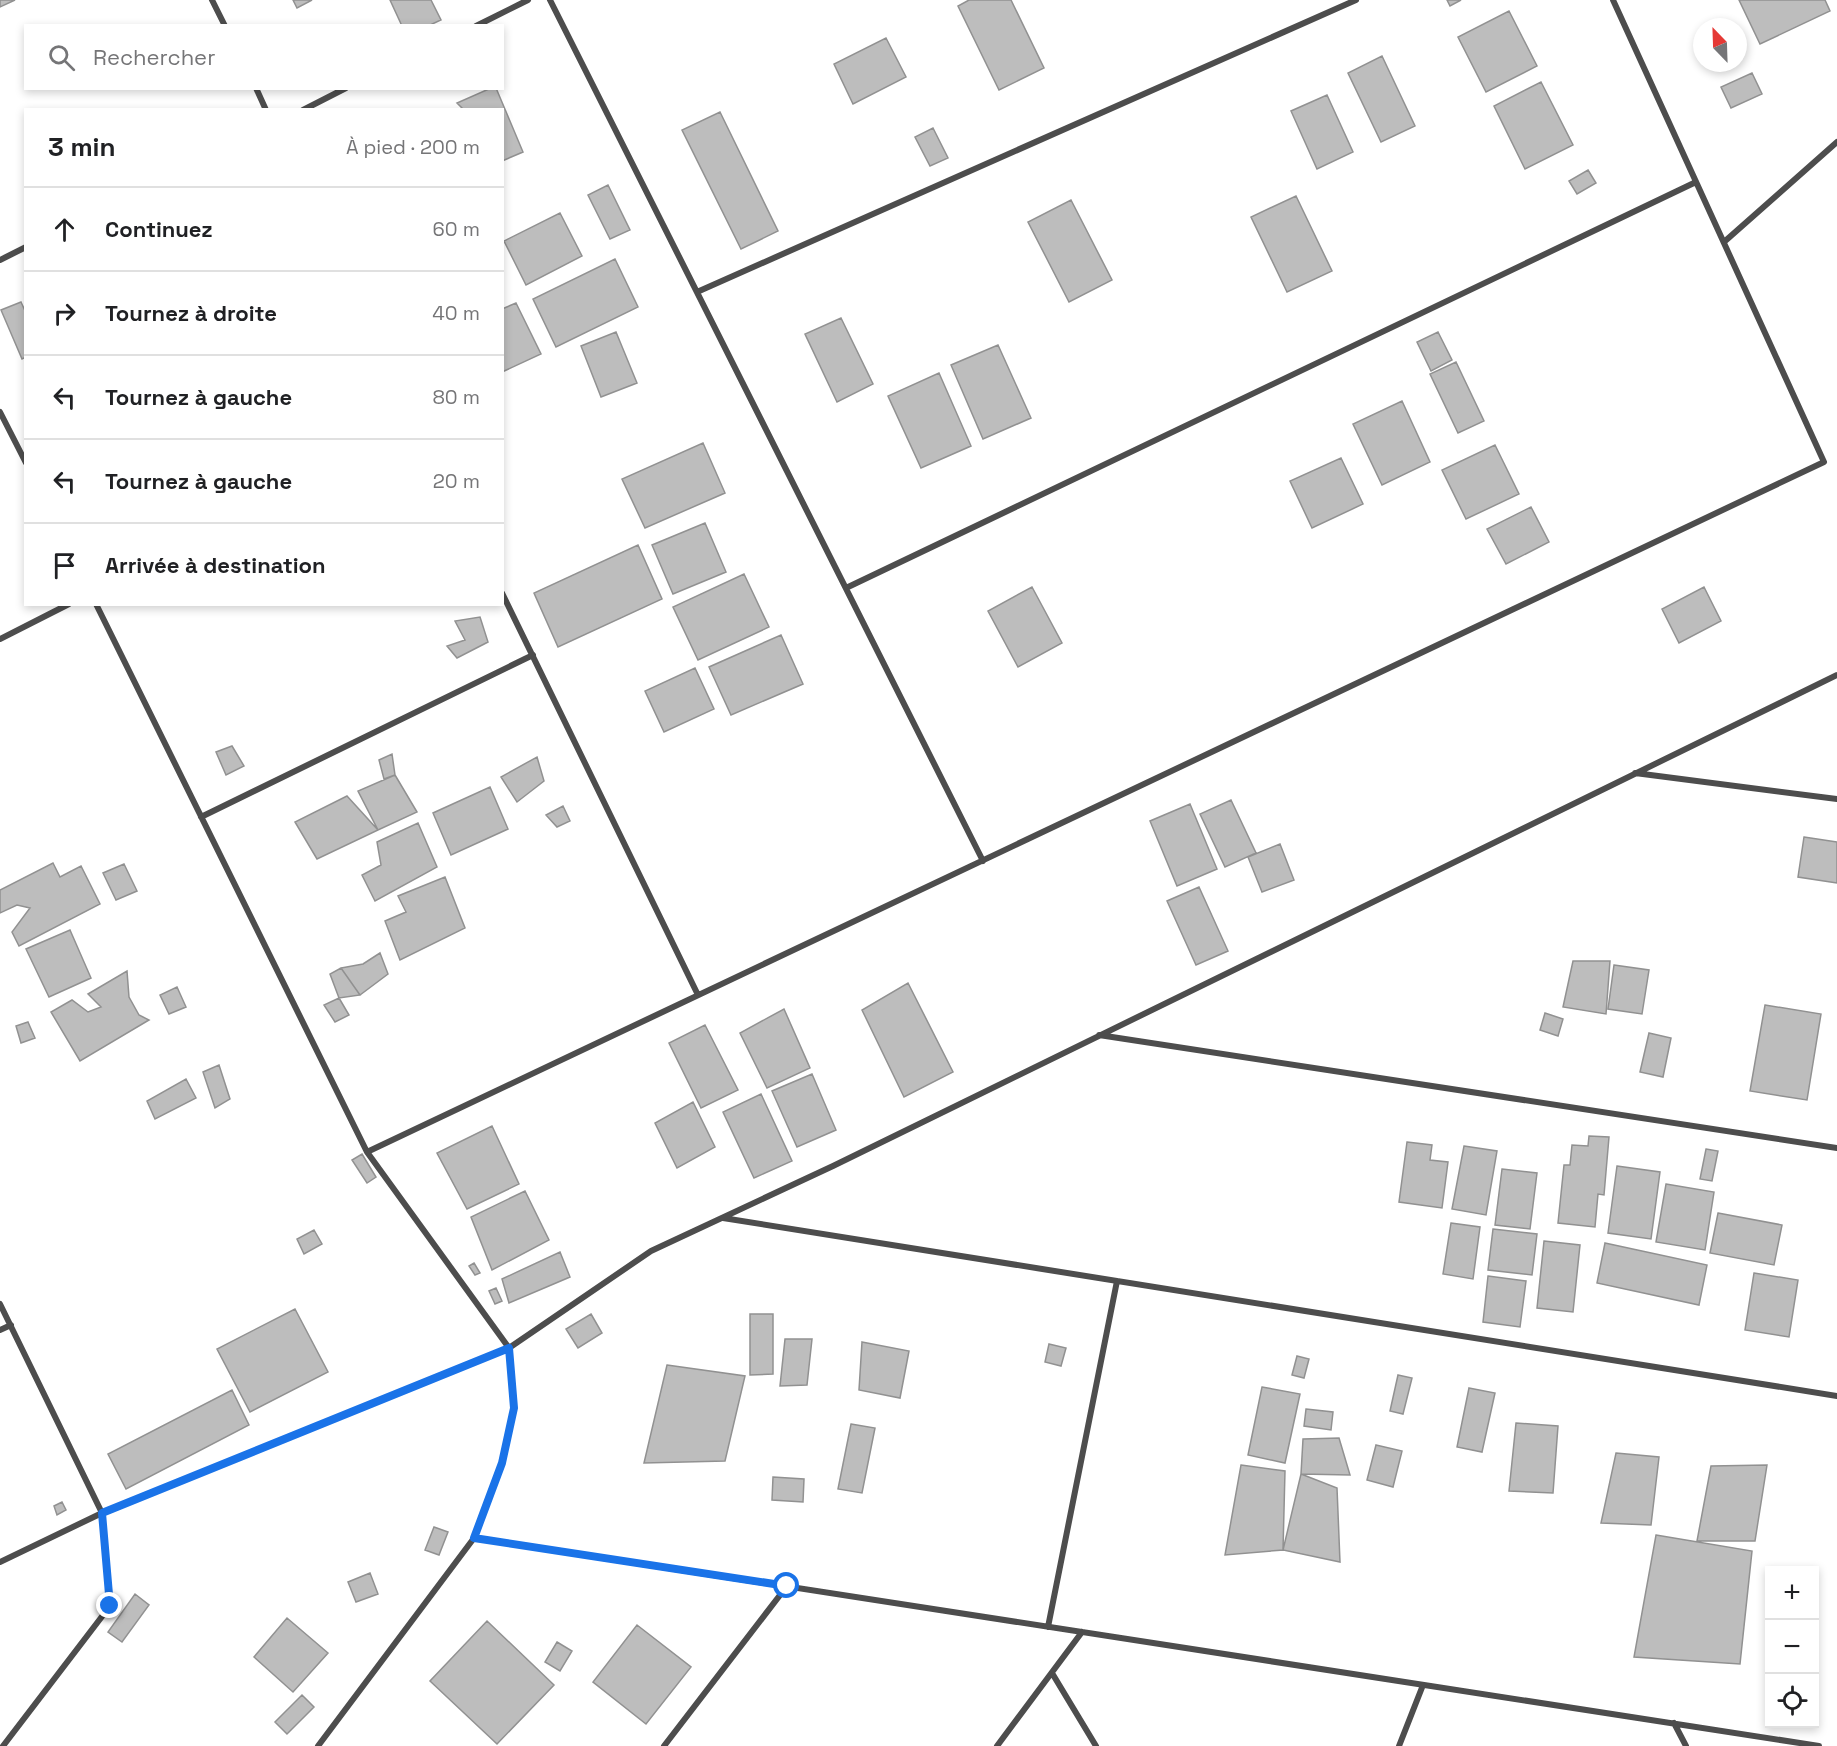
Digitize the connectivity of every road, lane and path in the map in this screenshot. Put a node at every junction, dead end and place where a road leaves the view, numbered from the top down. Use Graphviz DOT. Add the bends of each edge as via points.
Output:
graph roads {
  1 [pos="212,0"];
  2 [pos="528,0"];
  3 [pos="550,0"];
  4 [pos="1356,0"];
  5 [pos="1613,0"];
  6 [pos="224,24"];
  7 [pos="480,24"];
  8 [pos="257,90"];
  9 [pos="342,90"];
  10 [pos="265,108"];
  11 [pos="307,108"];
  12 [pos="1837,142"];
  13 [pos="1696,182"];
  14 [pos="1724,242"];
  15 [pos="24,248"];
  16 [pos="0,260"];
  17 [pos="697,292"];
  18 [pos="0,412"];
  19 [pos="24,459"];
  20 [pos="846,588"];
  21 [pos="504,597"];
  22 [pos="65,606"];
  23 [pos="97,606"];
  24 [pos="0,639"];
  25 [pos="533,656"];
  26 [pos="1837,675"];
  27 [pos="1635,773"];
  28 [pos="1837,799"];
  29 [pos="201,817"];
  30 [pos="983,861"];
  31 [pos="698,995"];
  32 [pos="1099,1035"];
  33 [pos="1837,1148"];
  34 [pos="367,1152"];
  35 [pos="722,1218"];
  36 [pos="1117,1281"];
  37 [pos="0,1304"];
  38 [pos="10,1325"];
  39 [pos="0,1330"];
  40 [pos="509,1348"];
  41 [pos="1837,1396"];
  42 [pos="102,1513"];
  43 [pos="474,1538"];
  44 [pos="0,1562"];
  45 [pos="787,1586"];
  46 [pos="1048,1627"];
  47 [pos="1083,1632"];
  48 [pos="1052,1673"];
  49 [pos="1423,1684"];
  50 [pos="1674,1723"];
  51 [pos="3,1746"];
  52 [pos="318,1746"];
  53 [pos="664,1746"];
  54 [pos="997,1746"];
  55 [pos="1096,1746"];
  56 [pos="1399,1746"];
  57 [pos="1686,1746"];
  58 [pos="1819,1746"];
  1 -- 6 [label="street"];
  2 -- 7 [label="street"];
  3 -- 17 [label="street"];
  4 -- 17 [label="street"];
  5 -- 13 [label="street"];
  8 -- 10 [label="street"];
  9 -- 11 [label="street"];
  12 -- 14 [label="street"];
  13 -- 14 [label="street"];
  13 -- 20 [label="street"];
  14 -- 30 [label="street" via="1824,462"];
  15 -- 16 [label="street"];
  17 -- 20 [label="street"];
  18 -- 19 [label="street"];
  20 -- 30 [label="street"];
  21 -- 25 [label="street"];
  22 -- 24 [label="street"];
  23 -- 29 [label="street"];
  25 -- 29 [label="street"];
  25 -- 31 [label="street"];
  26 -- 27 [label="street"];
  27 -- 28 [label="street"];
  27 -- 32 [label="street"];
  29 -- 34 [label="street"];
  30 -- 31 [label="street"];
  31 -- 34 [label="street"];
  32 -- 33 [label="street"];
  32 -- 35 [label="street"];
  34 -- 40 [label="street"];
  35 -- 36 [label="street"];
  35 -- 40 [label="street" via="651,1251"];
  36 -- 41 [label="street"];
  36 -- 46 [label="street"];
  37 -- 38 [label="street"];
  38 -- 39 [label="street"];
  38 -- 42 [label="street"];
  40 -- 42 [label="street"];
  40 -- 43 [label="street" via="514,1408 502,1463"];
  42 -- 44 [label="street"];
  42 -- 51 [label="street" via="110,1606"];
  43 -- 45 [label="street"];
  43 -- 52 [label="street"];
  45 -- 46 [label="street"];
  45 -- 53 [label="street"];
  46 -- 47 [label="street"];
  47 -- 48 [label="street"];
  47 -- 49 [label="street"];
  48 -- 54 [label="street"];
  48 -- 55 [label="street"];
  49 -- 50 [label="street"];
  49 -- 56 [label="street"];
  50 -- 57 [label="street"];
  50 -- 58 [label="street"];
}
